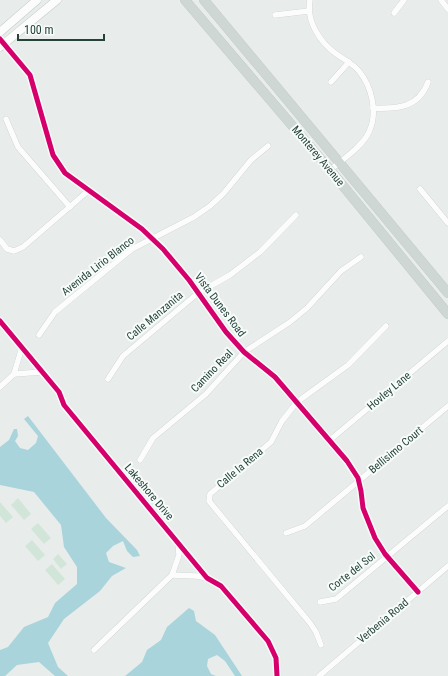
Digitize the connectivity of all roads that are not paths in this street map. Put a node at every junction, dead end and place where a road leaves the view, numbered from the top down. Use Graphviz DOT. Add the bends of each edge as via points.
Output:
graph roads {
  1 [pos="37,0"];
  2 [pos="57,0"];
  3 [pos="185,0"];
  4 [pos="204,0"];
  5 [pos="310,0"];
  6 [pos="404,0"];
  7 [pos="441,0"];
  8 [pos="448,9"];
  9 [pos="310,11"];
  10 [pos="394,13"];
  11 [pos="275,15"];
  12 [pos="0,32"];
  13 [pos="1,43"];
  14 [pos="349,62"];
  15 [pos="331,82"];
  16 [pos="428,82"];
  17 [pos="373,108"];
  18 [pos="6,119"];
  19 [pos="268,146"];
  20 [pos="340,162"];
  21 [pos="330,170"];
  22 [pos="420,189"];
  23 [pos="88,191"];
  24 [pos="70,207"];
  25 [pos="296,215"];
  26 [pos="448,223"];
  27 [pos="152,238"];
  28 [pos="0,240"];
  29 [pos="361,257"];
  30 [pos="198,293"];
  31 [pos="448,293"];
  32 [pos="448,314"];
  33 [pos="0,321"];
  34 [pos="386,326"];
  35 [pos="39,335"];
  36 [pos="448,341"];
  37 [pos="22,347"];
  38 [pos="244,352"];
  39 [pos="42,372"];
  40 [pos="14,374"];
  41 [pos="108,379"];
  42 [pos="0,387"];
  43 [pos="297,402"];
  44 [pos="448,406"];
  45 [pos="330,440"];
  46 [pos="140,460"];
  47 [pos="358,481"];
  48 [pos="448,506"];
  49 [pos="286,533"];
  50 [pos="178,543"];
  51 [pos="388,557"];
  52 [pos="448,566"];
  53 [pos="172,575"];
  54 [pos="207,578"];
  55 [pos="418,592"];
  56 [pos="320,602"];
  57 [pos="321,645"];
  58 [pos="94,650"];
  59 [pos="277,676"];
  60 [pos="319,676"];
  1 -- 12 [label="main road"];
  2 -- 13 [label="main road"];
  3 -- 21 [label="main road, Monterey Avenue"];
  4 -- 20 [label="main road, Monterey Avenue"];
  5 -- 9 [label="street"];
  6 -- 10 [label="street"];
  7 -- 8 [label="street"];
  9 -- 11 [label="street"];
  9 -- 14 [label="street" via="319,37 333,52"];
  13 -- 23 [label="street, Vista Dunes Road" via="30,75 53,155 65,173"];
  14 -- 15 [label="street"];
  14 -- 17 [label="street" via="367,84"];
  16 -- 17 [label="street" via="424,92 404,107"];
  17 -- 20 [label="street" via="369,132"];
  18 -- 24 [label="street" via="18,147"];
  19 -- 27 [label="street, Avenida Lirio Blanco" via="251,160 210,206"];
  20 -- 21 [label="street"];
  20 -- 31 [label="main road, Monterey Avenue"];
  21 -- 32 [label="main road, Monterey Avenue"];
  22 -- 26 [label="street"];
  23 -- 24 [label="street"];
  23 -- 27 [label="street, Vista Dunes Road"];
  24 -- 28 [label="street" via="23,247 14,251"];
  25 -- 30 [label="street, Calle Manzanita" via="255,256 230,275"];
  27 -- 30 [label="street, Vista Dunes Road" via="176,263"];
  27 -- 35 [label="street, Avenida Lirio Blanco" via="132,249 55,312"];
  29 -- 38 [label="street, Camino Real" via="341,271 307,308 290,322"];
  30 -- 38 [label="street, Vista Dunes Road"];
  30 -- 41 [label="street, Calle Manzanita" via="123,356"];
  33 -- 37 [label="street, Lakeshore Drive"];
  34 -- 43 [label="street, Calle la Rena" via="348,366"];
  36 -- 45 [label="street, Hovley Lane"];
  37 -- 39 [label="street, Lakeshore Drive"];
  37 -- 40 [label="street"];
  38 -- 43 [label="street, Vista Dunes Road" via="275,377"];
  38 -- 46 [label="street, Camino Real" via="206,394 153,438"];
  39 -- 40 [label="street"];
  39 -- 50 [label="street, Lakeshore Drive" via="59,392 64,405"];
  40 -- 42 [label="street"];
  43 -- 45 [label="street, Vista Dunes Road"];
  43 -- 57 [label="street, Calle la Rena" via="282,421 271,442 210,494 209,501 310,623"];
  44 -- 47 [label="street, Bellisimo Court"];
  45 -- 47 [label="street, Vista Dunes Road" via="354,470"];
  47 -- 49 [label="street, Bellisimo Court" via="305,526"];
  47 -- 51 [label="street, Vista Dunes Road" via="367,520"];
  48 -- 51 [label="street, Corte del Sol"];
  50 -- 53 [label="street" via="179,555"];
  50 -- 54 [label="street, Lakeshore Drive"];
  51 -- 55 [label="street, Vista Dunes Road"];
  51 -- 56 [label="street, Corte del Sol" via="336,599"];
  52 -- 55 [label="street, Verbenia Road"];
  53 -- 54 [label="street"];
  53 -- 58 [label="street"];
  54 -- 59 [label="street, Lakeshore Drive" via="221,586 268,642 276,658"];
  55 -- 60 [label="street, Verbenia Road"];
}
